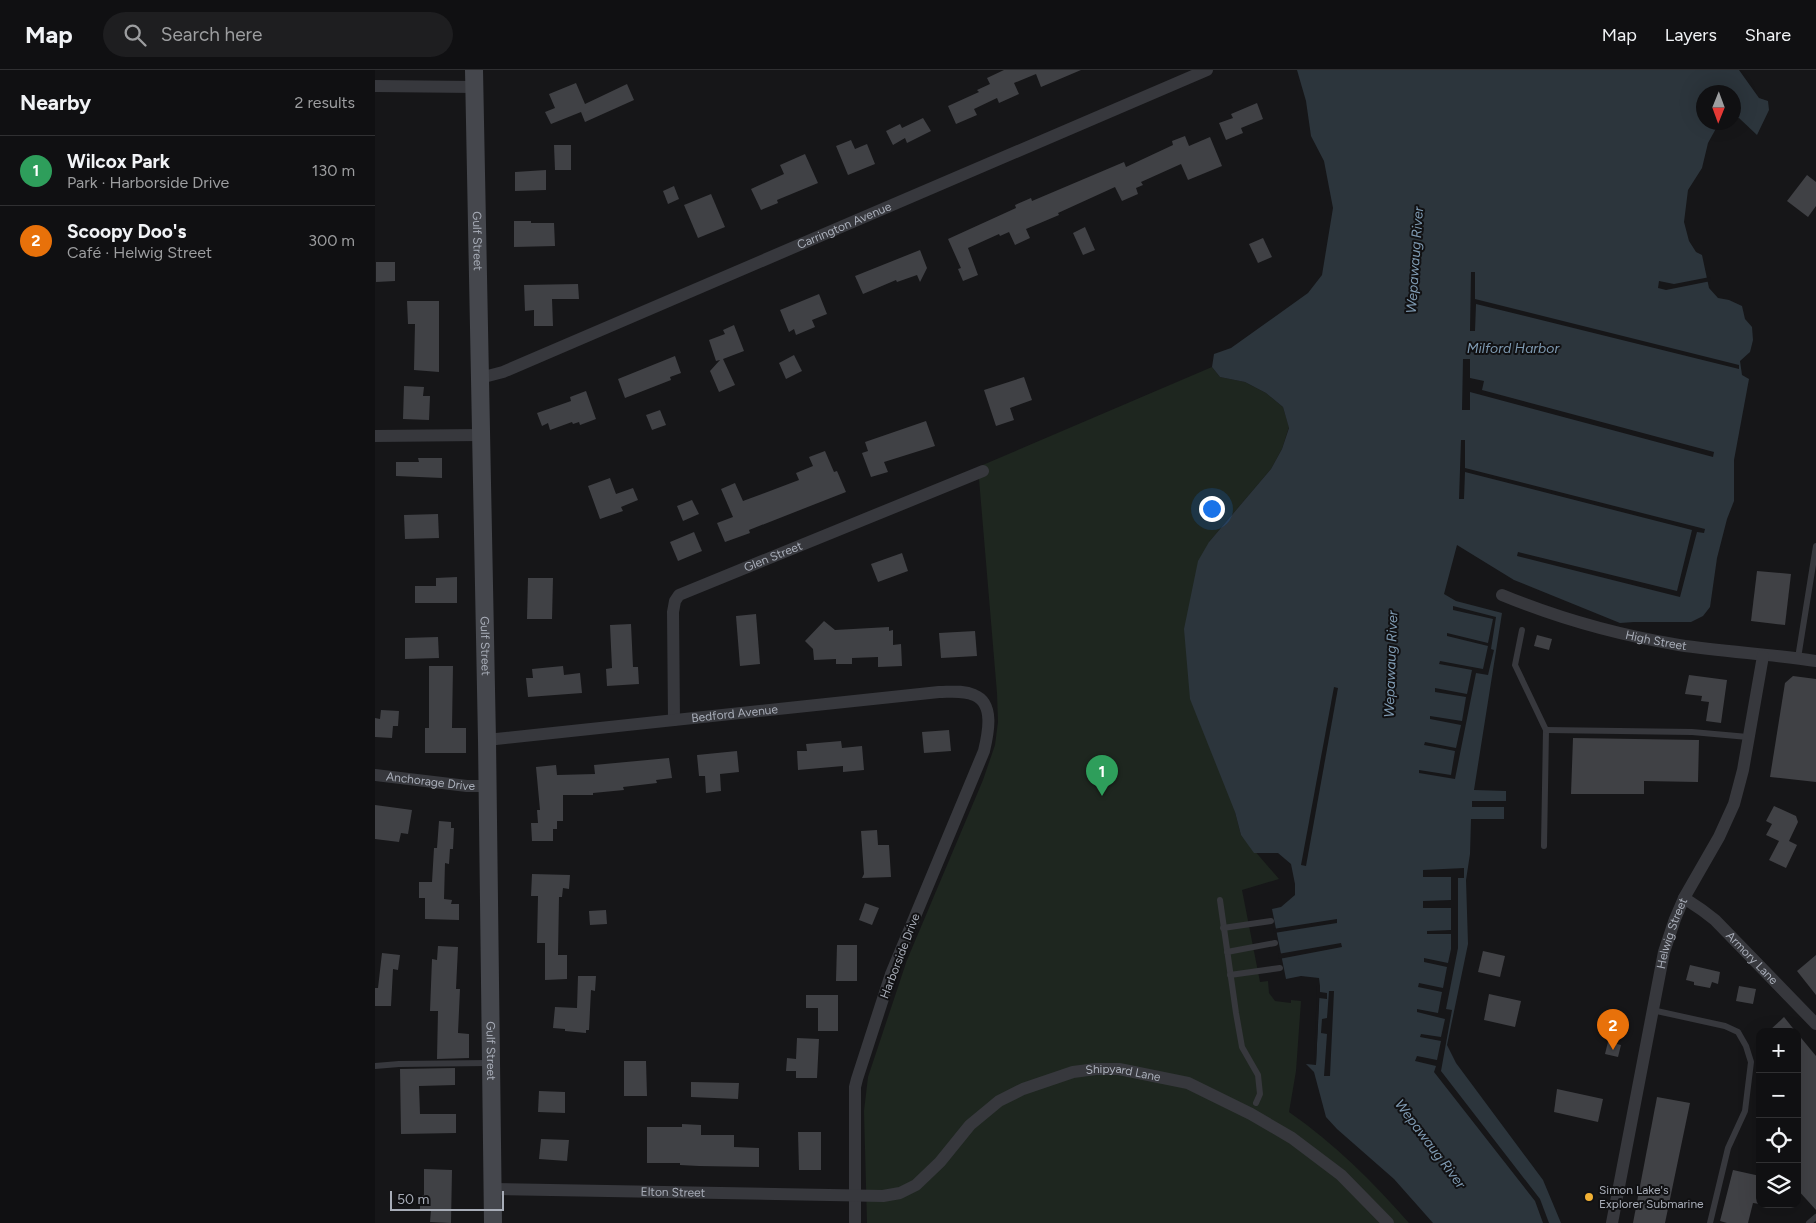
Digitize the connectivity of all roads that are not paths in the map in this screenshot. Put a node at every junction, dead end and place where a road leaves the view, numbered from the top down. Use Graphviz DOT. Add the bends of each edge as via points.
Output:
graph roads {
  1 [pos="1207,70"];
  2 [pos="475,79"];
  3 [pos="375,86"];
  4 [pos="480,378"];
  5 [pos="481,435"];
  6 [pos="375,436"];
  7 [pos="983,471"];
  8 [pos="1816,546"];
  9 [pos="1502,595"];
  10 [pos="1522,630"];
  11 [pos="1763,656"];
  12 [pos="1798,658"];
  13 [pos="1816,661"];
  14 [pos="980,700"];
  15 [pos="674,720"];
  16 [pos="1546,730"];
  17 [pos="1748,737"];
  18 [pos="487,740"];
  19 [pos="375,775"];
  20 [pos="487,786"];
  21 [pos="1544,846"];
  22 [pos="1684,898"];
  23 [pos="1220,900"];
  24 [pos="1271,921"];
  25 [pos="1223,928"];
  26 [pos="1275,943"];
  27 [pos="1227,952"];
  28 [pos="1280,968"];
  29 [pos="1230,975"];
  30 [pos="1652,1010"];
  31 [pos="1816,1024"];
  32 [pos="491,1063"];
  33 [pos="375,1066"];
  34 [pos="1256,1103"];
  35 [pos="492,1189"];
  36 [pos="855,1196"];
  37 [pos="1816,1217"];
  38 [pos="493,1223"];
  39 [pos="855,1223"];
  40 [pos="1388,1223"];
  41 [pos="1612,1223"];
  42 [pos="1710,1223"];
  43 [pos="1809,1223"];
  1 -- 4 [label="street, Carrington Avenue" via="503,372"];
  2 -- 3 [label="street"];
  2 -- 4 [label="main road, Gulf Street"];
  4 -- 5 [label="main road, Gulf Street"];
  5 -- 6 [label="street"];
  5 -- 18 [label="main road, Gulf Street"];
  7 -- 15 [label="street, Glen Street" via="679,595 673,612"];
  8 -- 12 [label="lane"];
  9 -- 11 [label="street, High Street" via="1615,633"];
  10 -- 16 [label="lane" via="1515,665"];
  11 -- 12 [label="street, High Street"];
  11 -- 17 [label="street, Helwig Street"];
  12 -- 13 [label="street, High Street"];
  14 -- 15 [label="street, Bedford Avenue" via="970,694 939,692"];
  14 -- 36 [label="street, Harborside Drive" via="988,714 984,751 891,974 857,1079"];
  15 -- 18 [label="street, Bedford Avenue"];
  16 -- 17 [label="lane" via="1693,732"];
  16 -- 21 [label="lane"];
  17 -- 22 [label="street, Helwig Street" via="1730,816"];
  18 -- 20 [label="main road, Gulf Street"];
  19 -- 20 [label="street, Anchorage Drive"];
  20 -- 32 [label="main road, Gulf Street"];
  22 -- 30 [label="street, Helwig Street" via="1669,935"];
  22 -- 31 [label="street, Armory Lane" via="1715,920"];
  23 -- 25 [label="lane"];
  24 -- 25 [label="lane"];
  25 -- 27 [label="lane"];
  26 -- 27 [label="lane"];
  27 -- 29 [label="lane"];
  28 -- 29 [label="lane"];
  29 -- 34 [label="lane" via="1242,1047 1257,1076 1260,1094"];
  30 -- 41 [label="street, Helwig Street"];
  30 -- 42 [label="lane" via="1725,1026 1738,1032 1751,1062 1745,1111 1728,1148"];
  32 -- 33 [label="lane"];
  32 -- 35 [label="main road, Gulf Street"];
  35 -- 36 [label="street, Elton Street"];
  35 -- 38 [label="main road, Gulf Street"];
  36 -- 39 [label="street, Harborside Drive"];
  36 -- 40 [label="street, Shipyard Lane" via="900,1193 916,1185 980,1116 999,1101 1073,1072 1119,1069 1188,1083 1293,1138 1341,1175"];
  37 -- 43 [label="lane"];
}
